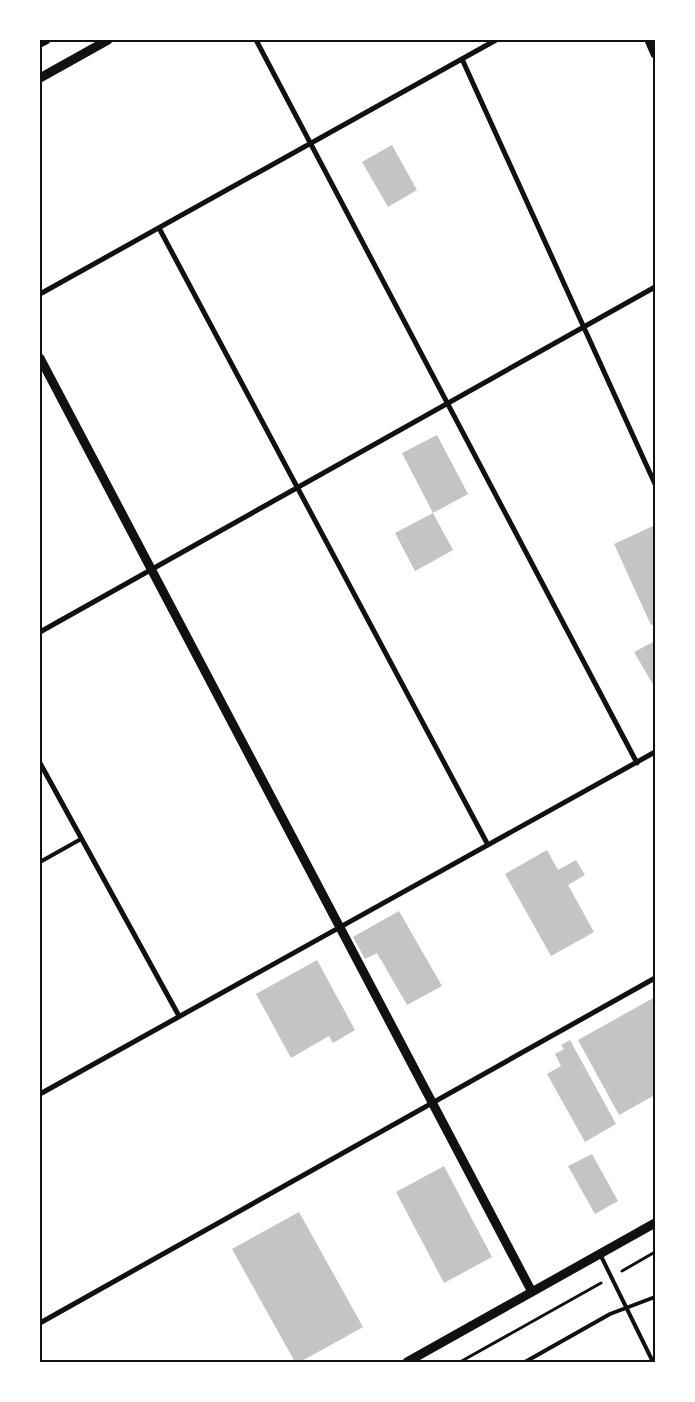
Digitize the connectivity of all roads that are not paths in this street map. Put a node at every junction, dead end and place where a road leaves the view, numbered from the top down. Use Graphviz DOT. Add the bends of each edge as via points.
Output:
graph roads {
  1 [pos="46,40"];
  2 [pos="108,40"];
  3 [pos="256,40"];
  4 [pos="496,40"];
  5 [pos="649,40"];
  6 [pos="40,43"];
  7 [pos="655,54"];
  8 [pos="462,59"];
  9 [pos="40,78"];
  10 [pos="312,143"];
  11 [pos="160,228"];
  12 [pos="655,287"];
  13 [pos="40,294"];
  14 [pos="583,328"];
  15 [pos="40,358"];
  16 [pos="448,403"];
  17 [pos="655,484"];
  18 [pos="296,488"];
  19 [pos="152,570"];
  20 [pos="40,632"];
  21 [pos="655,752"];
  22 [pos="40,763"];
  23 [pos="637,763"];
  24 [pos="81,839"];
  25 [pos="488,845"];
  26 [pos="40,862"];
  27 [pos="339,927"];
  28 [pos="655,978"];
  29 [pos="179,1016"];
  30 [pos="40,1094"];
  31 [pos="433,1103"];
  32 [pos="655,1224"];
  33 [pos="600,1254"];
  34 [pos="532,1292"];
  35 [pos="655,1297"];
  36 [pos="625,1308"];
  37 [pos="40,1323"];
  38 [pos="407,1362"];
  39 [pos="525,1362"];
  40 [pos="653,1362"];
  1 -- 6 [label="street"];
  2 -- 9 [label="street"];
  3 -- 10 [label="street"];
  4 -- 8 [label="street"];
  5 -- 7 [label="street"];
  8 -- 10 [label="street"];
  8 -- 14 [label="street"];
  10 -- 11 [label="street"];
  10 -- 16 [label="street"];
  11 -- 13 [label="street"];
  11 -- 18 [label="street"];
  12 -- 14 [label="street"];
  14 -- 16 [label="street"];
  14 -- 17 [label="street"];
  15 -- 19 [label="street"];
  16 -- 18 [label="street"];
  16 -- 23 [label="street"];
  18 -- 19 [label="street"];
  18 -- 25 [label="street"];
  19 -- 20 [label="street"];
  19 -- 27 [label="street"];
  21 -- 23 [label="street"];
  22 -- 24 [label="street"];
  23 -- 25 [label="street"];
  24 -- 26 [label="lane"];
  24 -- 29 [label="street"];
  25 -- 27 [label="street"];
  27 -- 29 [label="street"];
  27 -- 31 [label="street"];
  28 -- 31 [label="street"];
  29 -- 30 [label="street"];
  31 -- 34 [label="street"];
  31 -- 37 [label="street"];
  32 -- 33 [label="street"];
  33 -- 34 [label="street"];
  33 -- 36 [label="lane"];
  34 -- 38 [label="street"];
  35 -- 36 [label="lane"];
  36 -- 39 [label="lane"];
  36 -- 40 [label="lane"];
}
